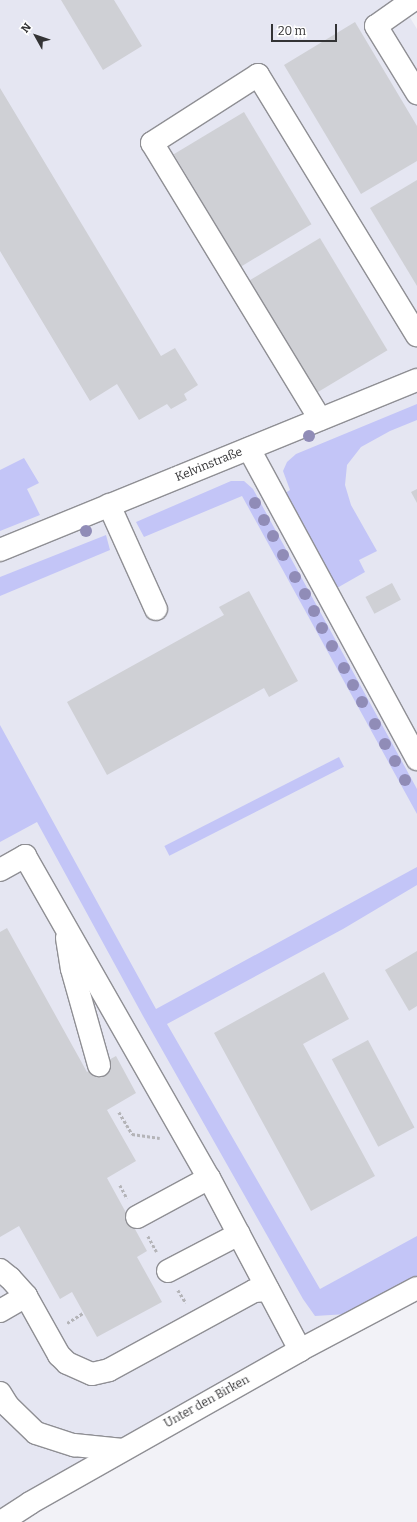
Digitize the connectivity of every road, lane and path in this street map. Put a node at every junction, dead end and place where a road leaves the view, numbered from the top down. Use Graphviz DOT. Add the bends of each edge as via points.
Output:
graph roads {
  1 [pos="413,0"];
  2 [pos="417,93"];
  3 [pos="417,335"];
  4 [pos="417,380"];
  5 [pos="320,419"];
  6 [pos="248,449"];
  7 [pos="109,505"];
  8 [pos="0,550"];
  9 [pos="156,609"];
  10 [pos="417,759"];
  11 [pos="0,870"];
  12 [pos="65,925"];
  13 [pos="99,1065"];
  14 [pos="119,1112"];
  15 [pos="165,1139"];
  16 [pos="209,1178"];
  17 [pos="138,1217"];
  18 [pos="239,1234"];
  19 [pos="0,1270"];
  20 [pos="168,1272"];
  21 [pos="417,1288"];
  22 [pos="268,1290"];
  23 [pos="26,1296"];
  24 [pos="0,1311"];
  25 [pos="300,1350"];
  26 [pos="0,1393"];
  27 [pos="123,1450"];
  28 [pos="1,1522"];
  1 -- 2 [label="street" via="376,26"];
  3 -- 5 [label="street" via="258,75 152,142"];
  4 -- 5 [label="street, Kelvinstraße"];
  5 -- 6 [label="street, Kelvinstraße"];
  6 -- 7 [label="street, Kelvinstraße"];
  6 -- 10 [label="street"];
  7 -- 8 [label="street, Kelvinstraße"];
  7 -- 9 [label="street"];
  11 -- 12 [label="street" via="25,856"];
  12 -- 13 [label="street" via="72,969"];
  12 -- 16 [label="street"];
  14 -- 15 [label="path" via="132,1134"];
  16 -- 17 [label="street"];
  16 -- 18 [label="street"];
  18 -- 20 [label="street"];
  18 -- 22 [label="street"];
  19 -- 23 [label="street"];
  21 -- 25 [label="street, Unter den Birken"];
  22 -- 23 [label="street" via="254,1291 109,1370 92,1374 67,1364 59,1355"];
  22 -- 25 [label="street"];
  23 -- 24 [label="street"];
  25 -- 27 [label="street, Unter den Birken"];
  26 -- 27 [label="street" via="8,1406 36,1433 74,1445"];
  27 -- 28 [label="street, Unter den Birken" via="30,1502"];
}
